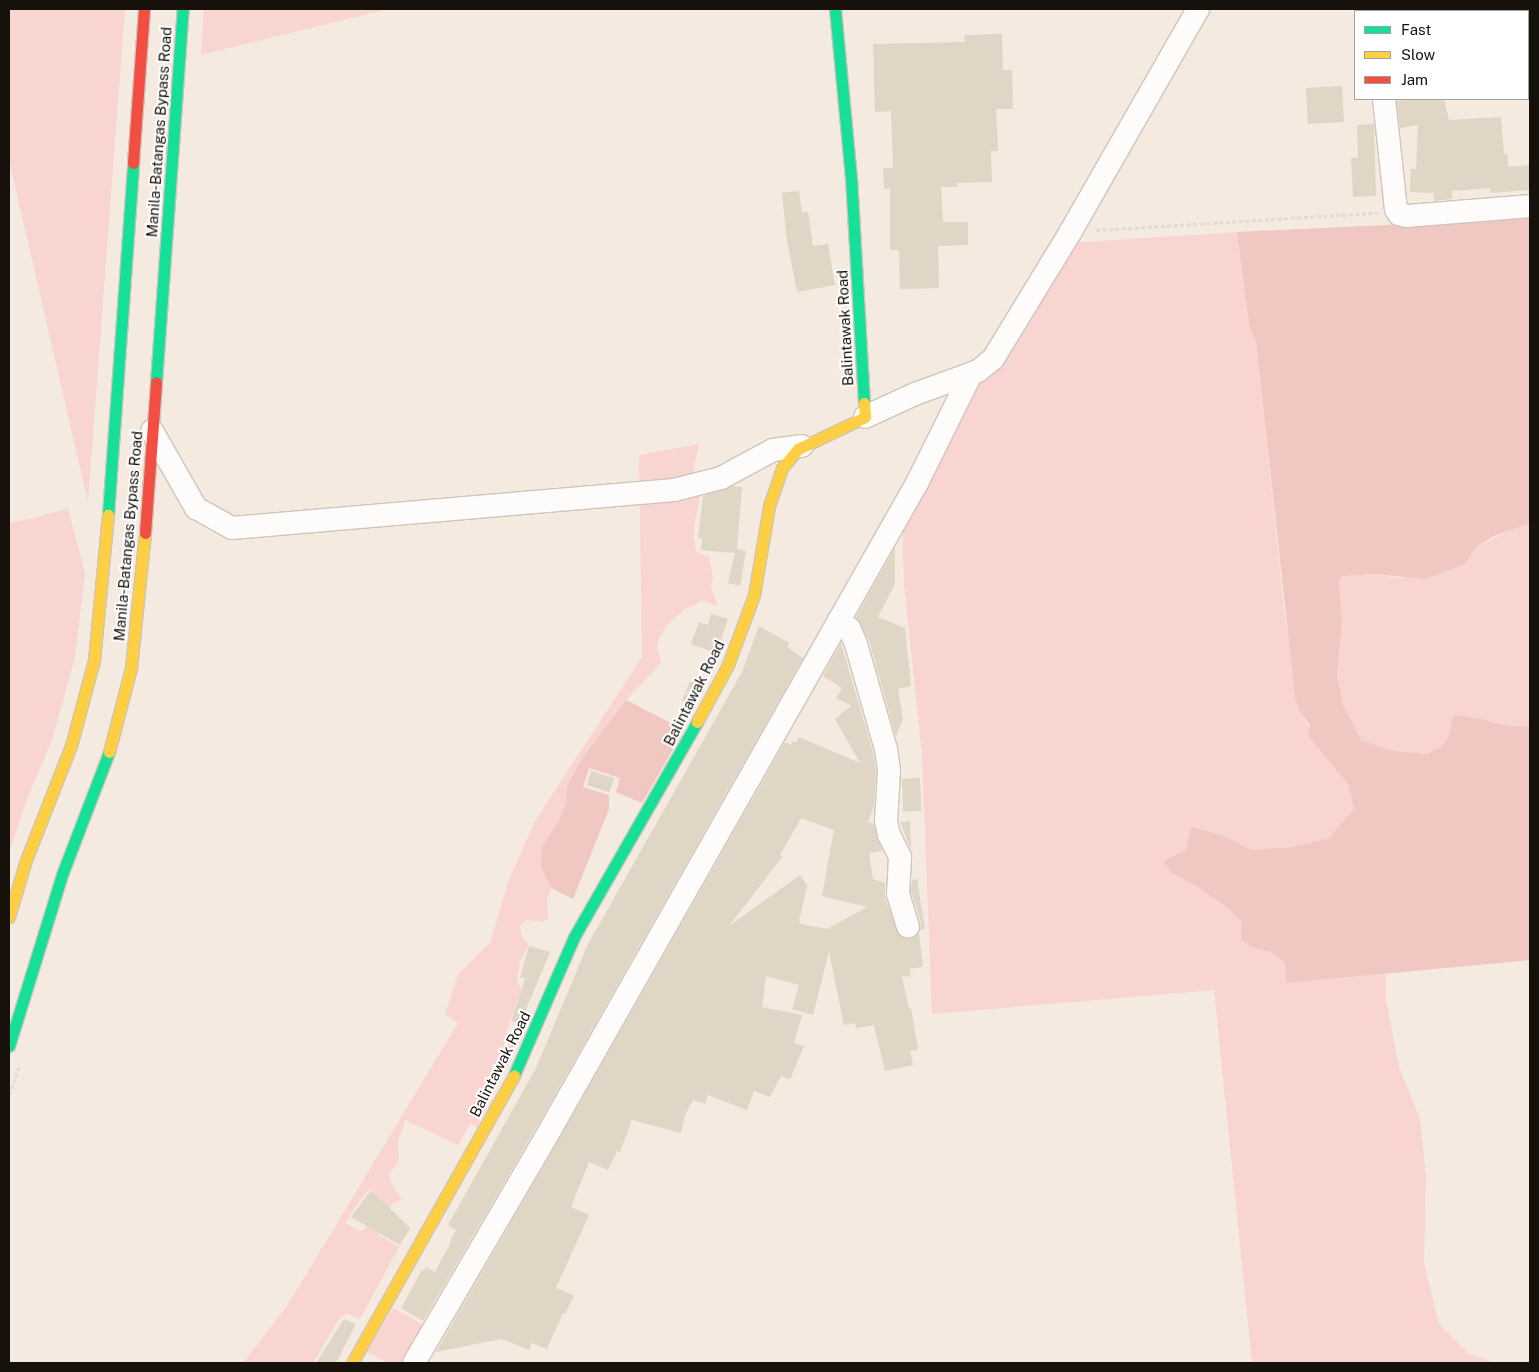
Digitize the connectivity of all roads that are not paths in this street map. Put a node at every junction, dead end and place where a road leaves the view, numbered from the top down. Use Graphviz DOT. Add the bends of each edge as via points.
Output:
graph roads {
  1 [pos="144,9"];
  2 [pos="183,9"];
  3 [pos="835,9"];
  4 [pos="1198,9"];
  5 [pos="1384,100"];
  6 [pos="1530,206"];
  7 [pos="971,374"];
  8 [pos="865,417"];
  9 [pos="152,431"];
  10 [pos="802,446"];
  11 [pos="839,620"];
  12 [pos="9,917"];
  13 [pos="908,926"];
  14 [pos="9,1046"];
  15 [pos="352,1363"];
  16 [pos="414,1363"];
  1 -- 12 [label="main road, Manila-Batangas Bypass Road" via="121,392 94,660 71,746 41,819"];
  2 -- 9 [label="main road, Manila-Batangas Bypass Road" via="150,394"];
  3 -- 8 [label="main road, Balintawak Road" via="852,177"];
  4 -- 7 [label="street" via="993,359"];
  5 -- 6 [label="street" via="1397,212 1407,216"];
  7 -- 8 [label="street" via="915,394"];
  7 -- 11 [label="street" via="917,483"];
  8 -- 10 [label="main road, Balintawak Road"];
  9 -- 10 [label="street" via="196,508 232,528 674,490 721,478 773,450"];
  9 -- 14 [label="main road, Manila-Batangas Bypass Road" via="142,581 131,668 108,755 63,872"];
  10 -- 15 [label="main road, Balintawak Road" via="789,457 775,484 754,595 721,679 574,937 519,1066"];
  11 -- 13 [label="street" via="849,628 856,644 886,749 889,771 886,821 900,858 898,894"];
  11 -- 16 [label="street"];
}
